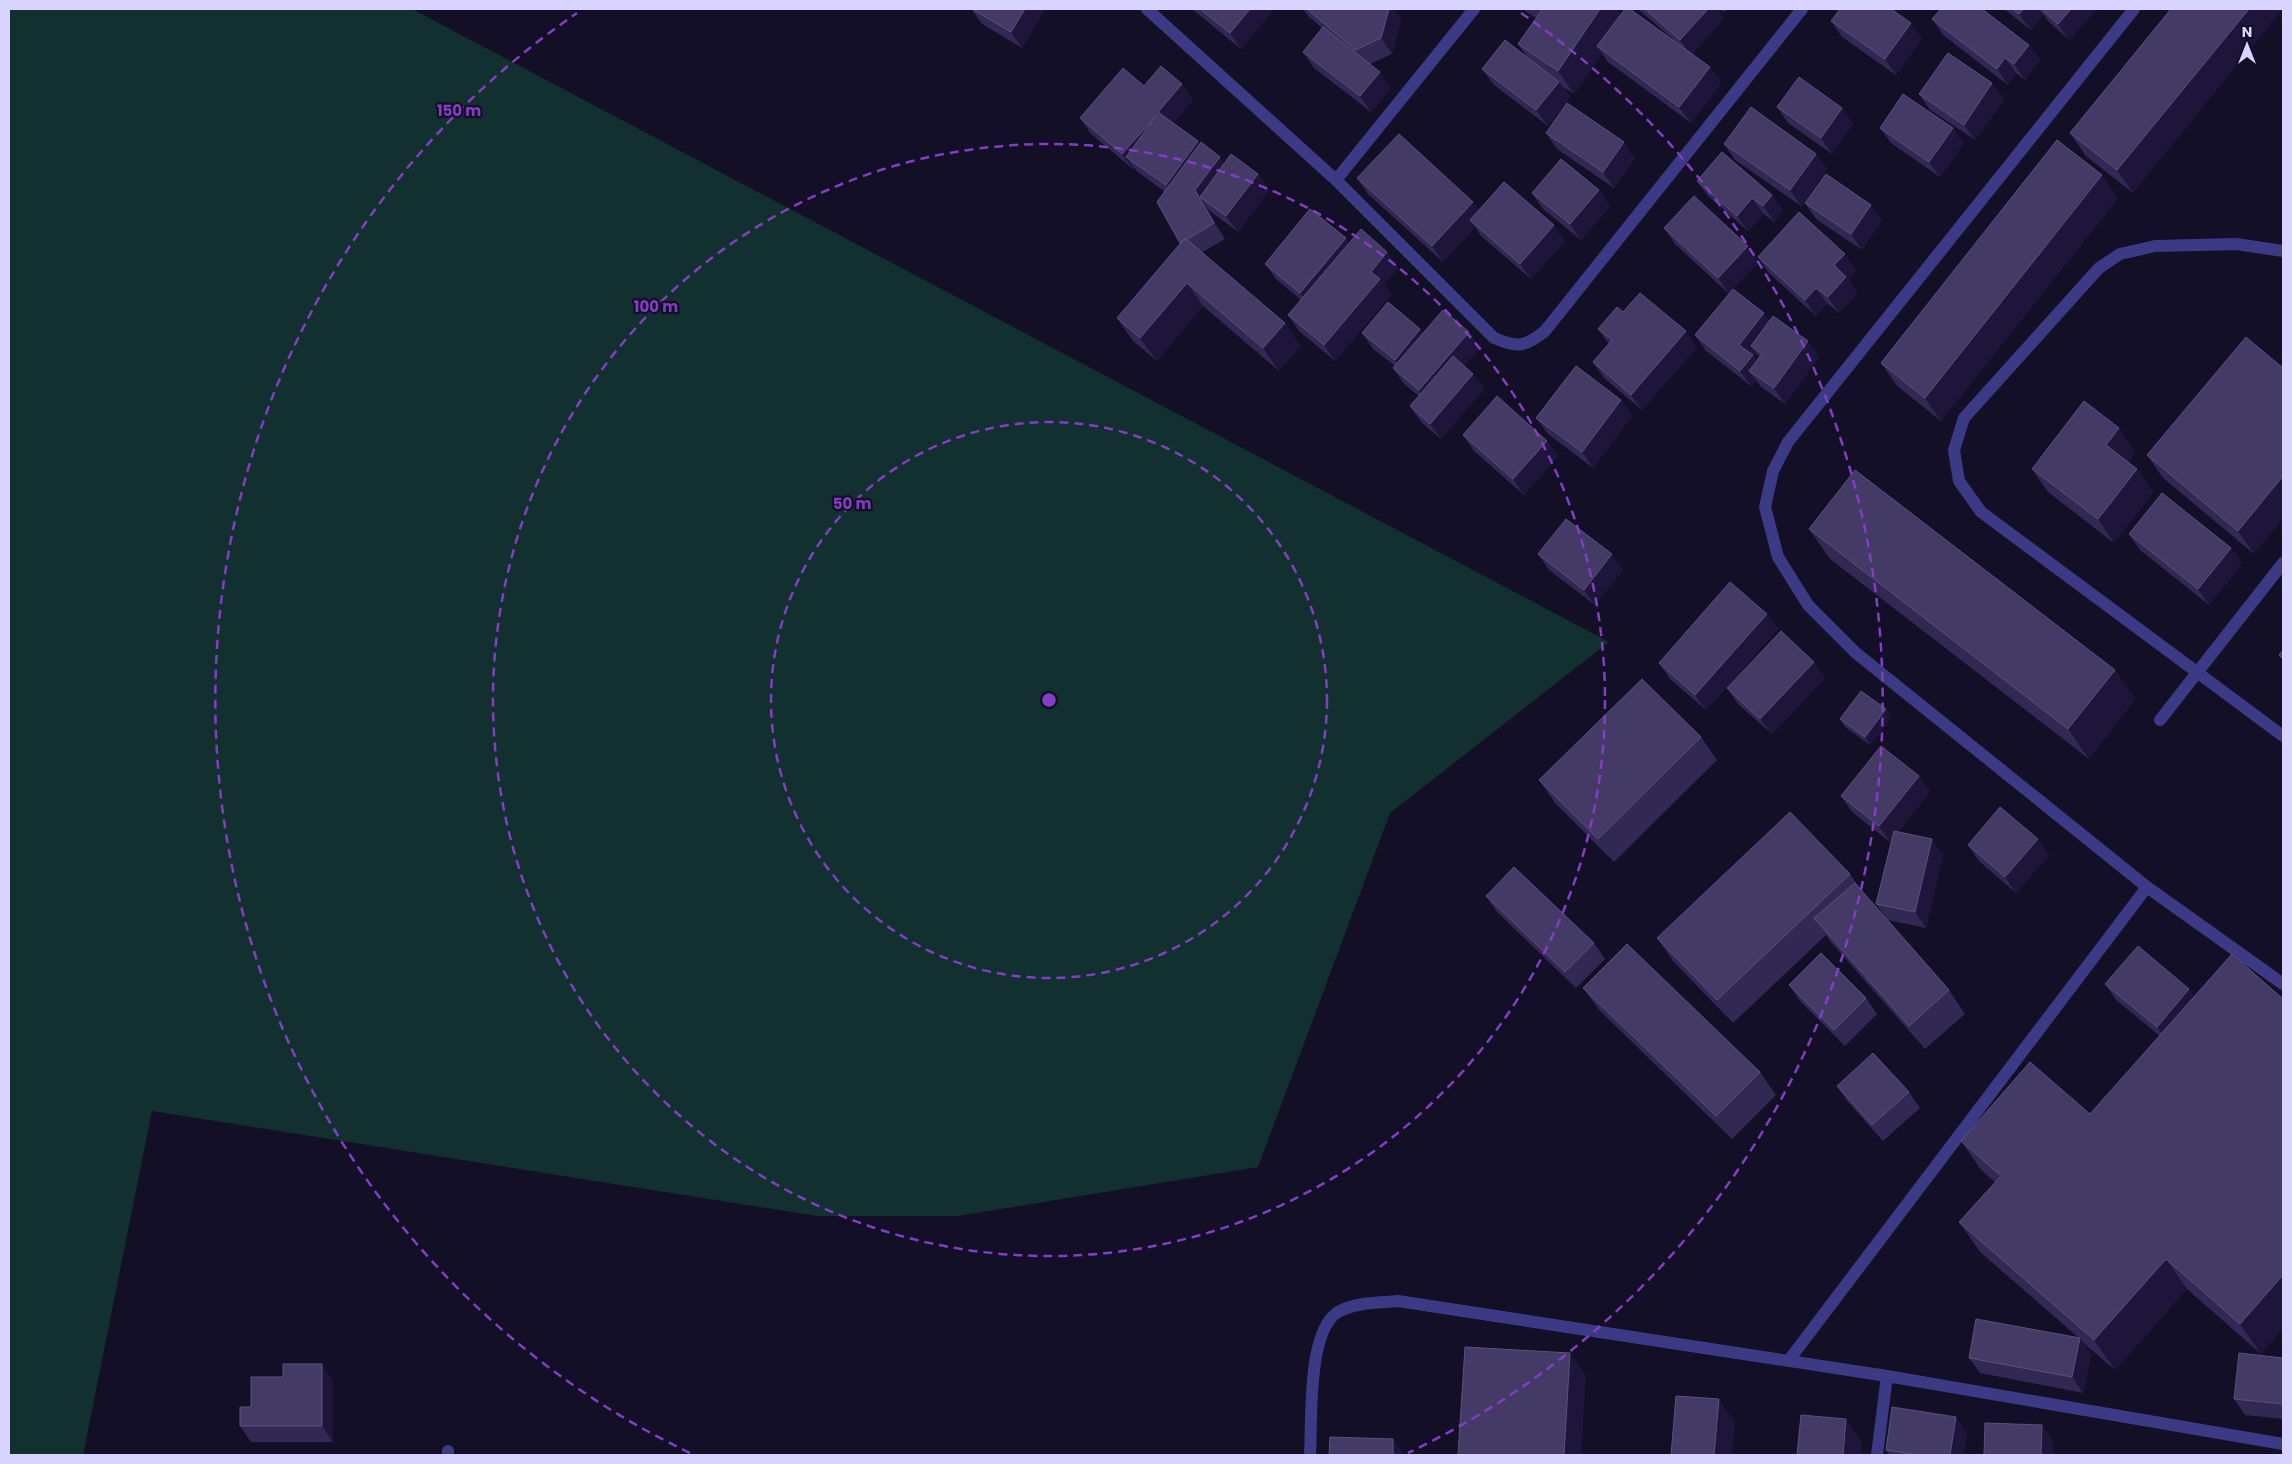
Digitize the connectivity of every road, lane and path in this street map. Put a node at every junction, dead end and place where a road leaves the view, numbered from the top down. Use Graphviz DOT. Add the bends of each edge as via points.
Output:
graph roads {
  1 [pos="1147,9"];
  2 [pos="1474,9"];
  3 [pos="1802,9"];
  4 [pos="2134,9"];
  5 [pos="1336,180"];
  6 [pos="2283,251"];
  7 [pos="2283,564"];
  8 [pos="2198,673"];
  9 [pos="2160,720"];
  10 [pos="2283,736"];
  11 [pos="2146,887"];
  12 [pos="2283,984"];
  13 [pos="1789,1360"];
  14 [pos="1887,1376"];
  15 [pos="2283,1444"];
  16 [pos="1310,1455"];
  17 [pos="1877,1455"];
  1 -- 5 [label="street"];
  2 -- 5 [label="street"];
  3 -- 5 [label="street" via="1545,331 1530,343 1512,346 1494,338"];
  4 -- 11 [label="street" via="1788,442 1773,471 1765,507 1778,557 1808,605 1856,653"];
  6 -- 8 [label="street" via="2227,244 2154,246 2120,254 2099,268 2071,296 1964,418 1954,450 1959,481 1981,512"];
  7 -- 8 [label="street"];
  8 -- 9 [label="street"];
  8 -- 10 [label="street"];
  11 -- 12 [label="street"];
  11 -- 13 [label="street"];
  13 -- 14 [label="street"];
  13 -- 16 [label="street" via="1398,1301 1359,1304 1338,1312 1325,1327 1316,1354"];
  14 -- 15 [label="street"];
  14 -- 17 [label="street"];
}
